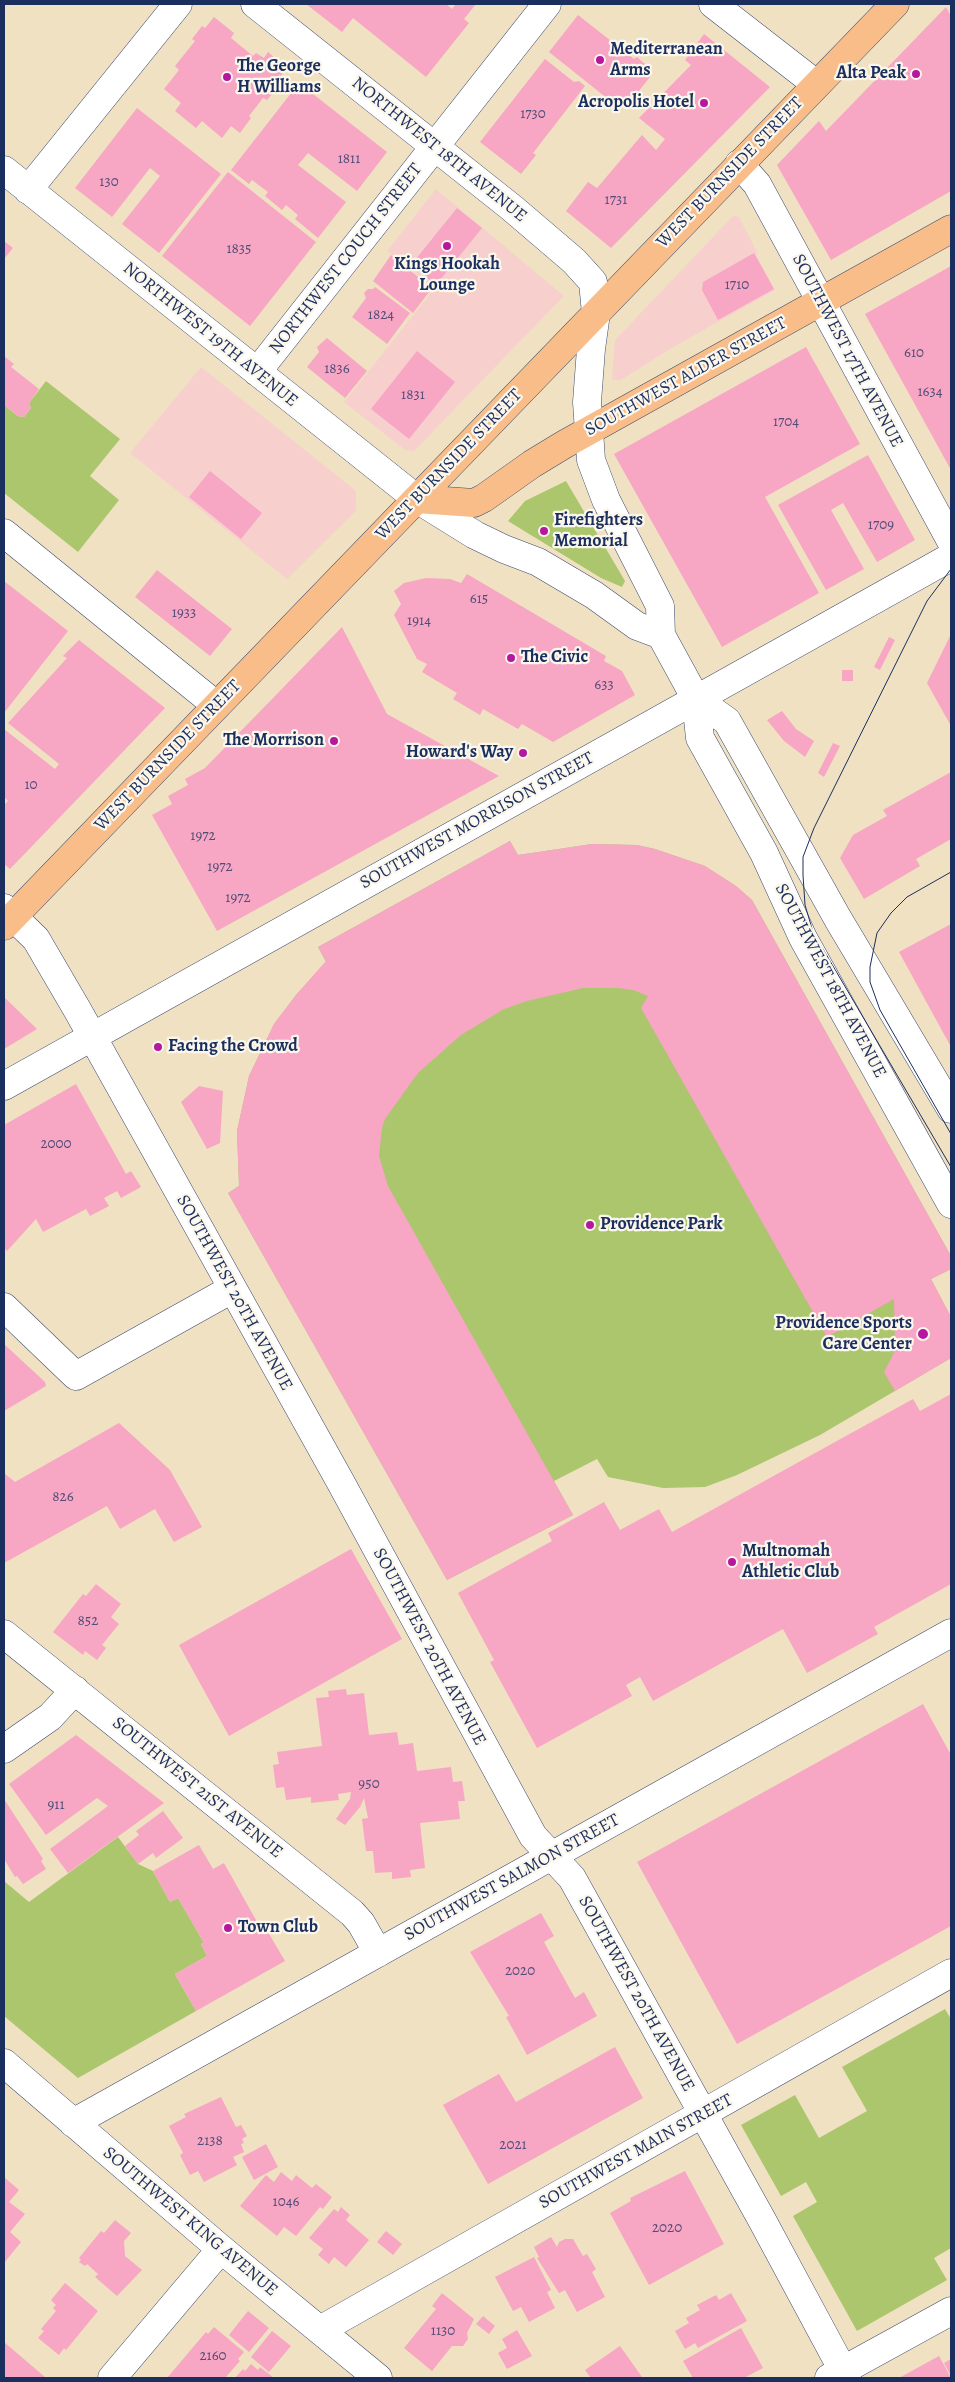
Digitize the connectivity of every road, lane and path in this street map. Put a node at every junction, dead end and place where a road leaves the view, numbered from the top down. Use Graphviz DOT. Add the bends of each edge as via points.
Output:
graph roads {
  1 [pos="178,4"];
  2 [pos="256,4"];
  3 [pos="547,4"];
  4 [pos="713,4"];
  5 [pos="895,4"];
  6 [pos="816,84"];
  7 [pos="435,146"];
  8 [pos="739,164"];
  9 [pos="4,170"];
  10 [pos="28,190"];
  11 [pos="951,229"];
  12 [pos="822,300"];
  13 [pos="596,313"];
  14 [pos="257,372"];
  15 [pos="590,431"];
  16 [pos="417,499"];
  17 [pos="4,533"];
  18 [pos="951,541"];
  19 [pos="951,557"];
  20 [pos="661,635"];
  21 [pos="696,699"];
  22 [pos="216,705"];
  23 [pos="7,917"];
  24 [pos="92,1038"];
  25 [pos="4,1086"];
  26 [pos="951,1109"];
  27 [pos="951,1204"];
  28 [pos="232,1289"];
  29 [pos="4,1307"];
  30 [pos="951,1633"];
  31 [pos="4,1634"];
  32 [pos="75,1690"];
  33 [pos="4,1749"];
  34 [pos="552,1856"];
  35 [pos="378,1953"];
  36 [pos="951,1973"];
  37 [pos="4,2063"];
  38 [pos="703,2113"];
  39 [pos="73,2123"];
  40 [pos="221,2249"];
  41 [pos="951,2311"];
  42 [pos="320,2330"];
  43 [pos="840,2376"];
  44 [pos="112,2378"];
  45 [pos="378,2378"];
  1 -- 10 [label="street"];
  2 -- 7 [label="street, NORTHWEST 18TH AVENUE"];
  3 -- 7 [label="street, NORTHWEST COUCH STREET"];
  4 -- 6 [label="street"];
  5 -- 6 [label="main road, WEST BURNSIDE STREET"];
  6 -- 8 [label="main road, WEST BURNSIDE STREET"];
  7 -- 13 [label="street, NORTHWEST 18TH AVENUE" via="588,275 596,291"];
  7 -- 14 [label="street, NORTHWEST COUCH STREET"];
  8 -- 12 [label="street, SOUTHWEST 17TH AVENUE" via="757,184"];
  8 -- 13 [label="main road, WEST BURNSIDE STREET"];
  9 -- 10 [label="street, NORTHWEST 19TH AVENUE"];
  10 -- 14 [label="street, NORTHWEST 19TH AVENUE"];
  11 -- 12 [label="main road, SOUTHWEST ALDER STREET"];
  12 -- 15 [label="main road, SOUTHWEST ALDER STREET"];
  12 -- 18 [label="street, SOUTHWEST 17TH AVENUE"];
  13 -- 15 [label="street, SOUTHWEST 18TH AVENUE" via="587,391"];
  13 -- 16 [label="main road, WEST BURNSIDE STREET"];
  14 -- 16 [label="street, NORTHWEST 19TH AVENUE"];
  15 -- 16 [label="main road, SOUTHWEST ALDER STREET" via="532,464 474,503"];
  15 -- 20 [label="street, SOUTHWEST 18TH AVENUE" via="591,460 614,518 660,606"];
  16 -- 20 [label="street, NORTHWEST 19TH AVENUE" via="475,535 538,562 594,595 637,626"];
  16 -- 22 [label="main road, WEST BURNSIDE STREET"];
  17 -- 22 [label="street"];
  19 -- 21 [label="street, SOUTHWEST MORRISON STREET"];
  20 -- 21 [label="street, SOUTHWEST 18TH AVENUE"];
  21 -- 24 [label="street, SOUTHWEST MORRISON STREET"];
  21 -- 26 [label="street, SOUTHWEST 18TH AVENUE" via="727,721 843,927"];
  21 -- 27 [label="street, SOUTHWEST 18TH AVENUE" via="700,738 764,853 798,930"];
  22 -- 23 [label="main road, WEST BURNSIDE STREET"];
  23 -- 24 [label="street, SOUTHWEST 20TH AVENUE" via="36,939"];
  24 -- 25 [label="street, SOUTHWEST MORRISON STREET"];
  24 -- 28 [label="street, SOUTHWEST 20TH AVENUE"];
  28 -- 29 [label="street" via="76,1376"];
  28 -- 34 [label="street, SOUTHWEST 20TH AVENUE" via="533,1836"];
  30 -- 34 [label="street, SOUTHWEST SALMON STREET"];
  31 -- 32 [label="street, SOUTHWEST 21ST AVENUE"];
  32 -- 33 [label="street" via="50,1717"];
  32 -- 35 [label="street, SOUTHWEST 21ST AVENUE" via="352,1913"];
  34 -- 35 [label="street, SOUTHWEST SALMON STREET"];
  34 -- 38 [label="street, SOUTHWEST 20TH AVENUE" via="572,1878"];
  35 -- 39 [label="street, SOUTHWEST SALMON STREET"];
  36 -- 38 [label="street, SOUTHWEST MAIN STREET"];
  37 -- 39 [label="street, SOUTHWEST KING AVENUE"];
  38 -- 42 [label="street, SOUTHWEST MAIN STREET"];
  38 -- 43 [label="street, SOUTHWEST 20TH AVENUE"];
  39 -- 40 [label="street, SOUTHWEST KING AVENUE"];
  40 -- 42 [label="street, SOUTHWEST KING AVENUE"];
  40 -- 44 [label="street"];
  41 -- 43 [label="street"];
  42 -- 45 [label="street, SOUTHWEST KING AVENUE"];
}
